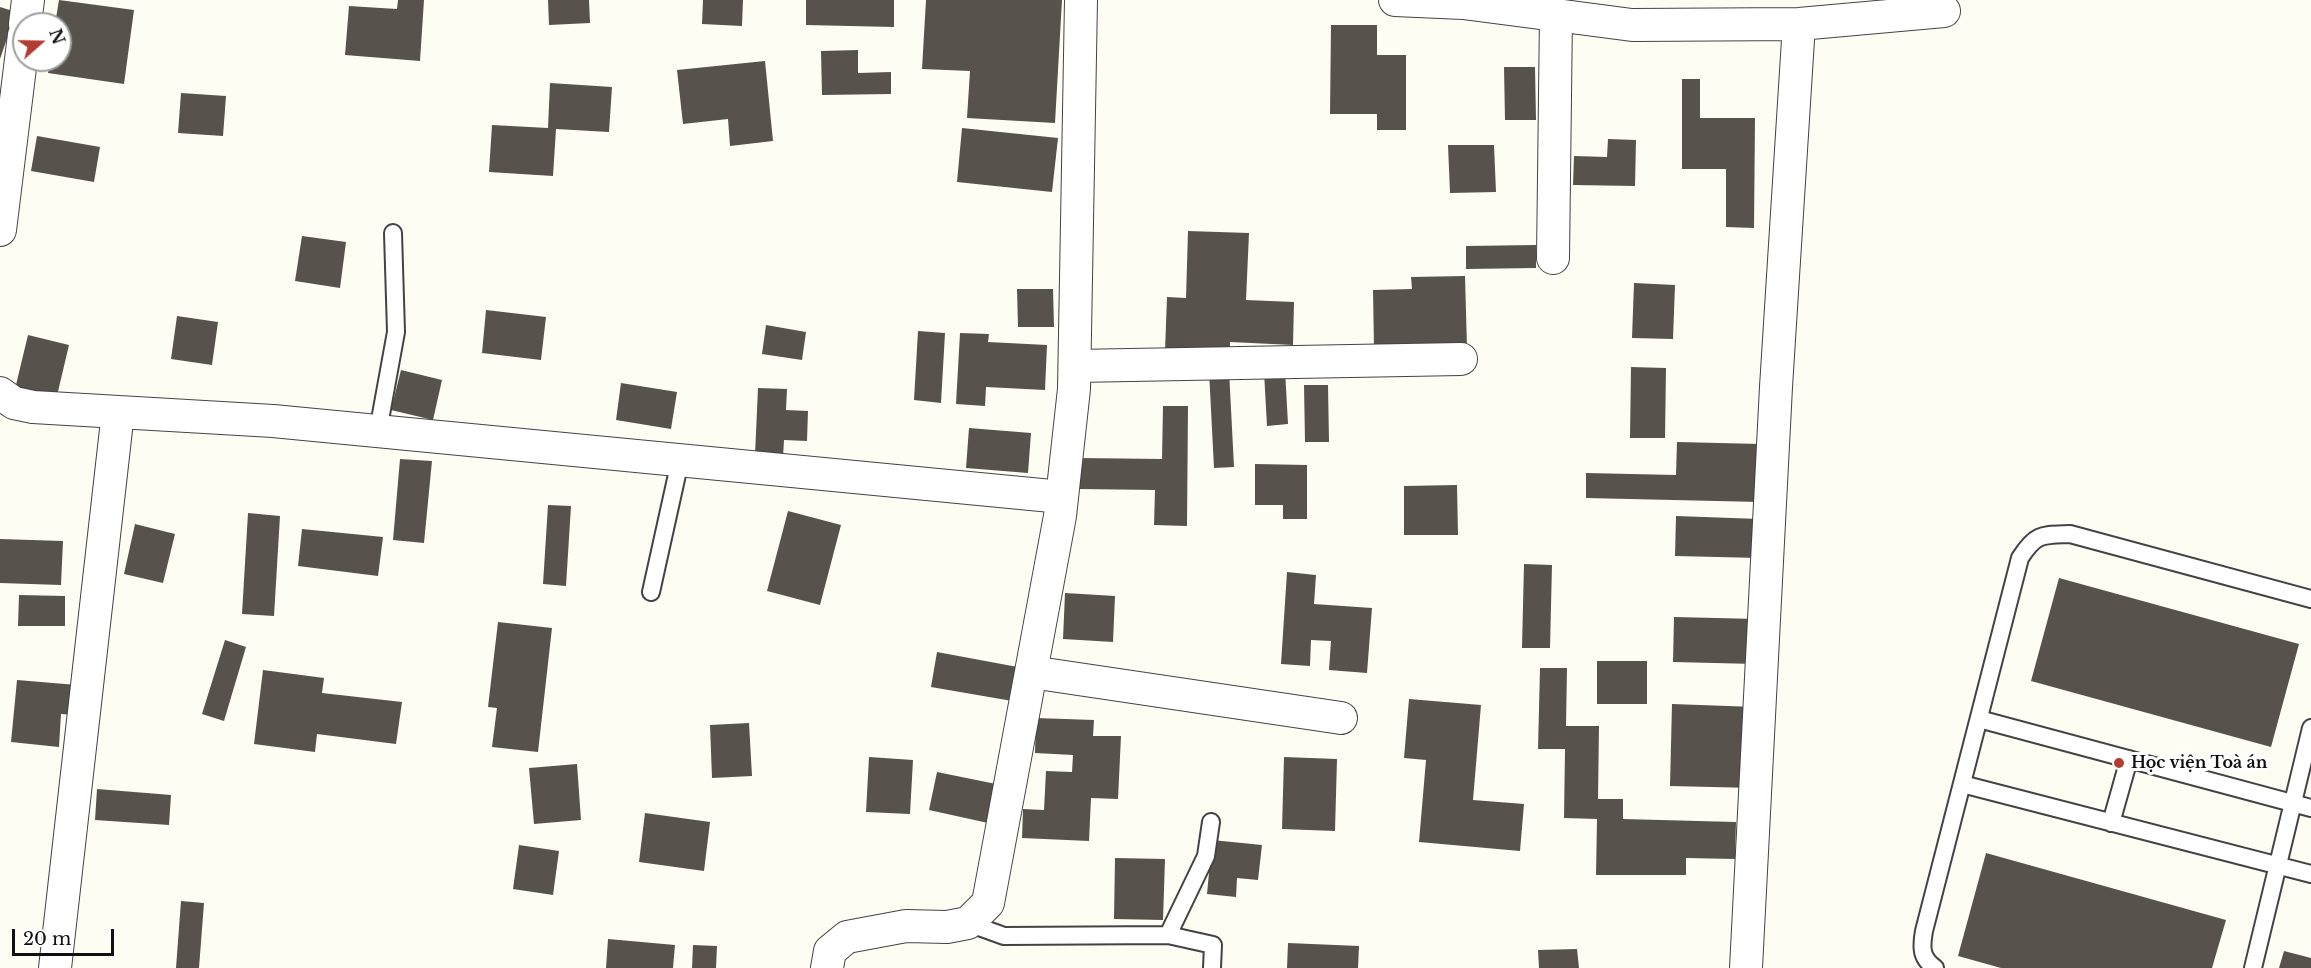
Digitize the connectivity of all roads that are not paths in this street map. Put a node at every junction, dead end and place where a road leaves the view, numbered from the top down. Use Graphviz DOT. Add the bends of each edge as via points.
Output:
graph roads {
  1 [pos="1081,0"];
  2 [pos="1395,0"];
  3 [pos="1944,11"];
  4 [pos="1556,15"];
  5 [pos="1799,24"];
  6 [pos="19,72"];
  7 [pos="0,230"];
  8 [pos="393,233"];
  9 [pos="1553,258"];
  10 [pos="1461,359"];
  11 [pos="1075,366"];
  12 [pos="0,393"];
  13 [pos="118,412"];
  14 [pos="378,431"];
  15 [pos="680,461"];
  16 [pos="1062,497"];
  17 [pos="651,592"];
  18 [pos="2311,598"];
  19 [pos="1031,672"];
  20 [pos="1341,718"];
  21 [pos="1979,719"];
  22 [pos="2311,728"];
  23 [pos="2129,759"];
  24 [pos="1962,784"];
  25 [pos="2293,803"];
  26 [pos="2311,808"];
  27 [pos="1211,822"];
  28 [pos="2110,822"];
  29 [pos="2278,866"];
  30 [pos="2311,874"];
  31 [pos="968,923"];
  32 [pos="1168,935"];
  33 [pos="55,968"];
  34 [pos="827,968"];
  35 [pos="1212,968"];
  36 [pos="1746,968"];
  37 [pos="1935,968"];
  38 [pos="2253,968"];
  1 -- 11 [label="street"];
  2 -- 4 [label="street" via="1463,3"];
  3 -- 5 [label="street"];
  4 -- 5 [label="street" via="1632,25"];
  4 -- 9 [label="street"];
  5 -- 36 [label="street"];
  6 -- 7 [label="street"];
  8 -- 14 [label="lane" via="396,332"];
  10 -- 11 [label="street"];
  11 -- 16 [label="street"];
  12 -- 13 [label="street" via="14,403 33,407"];
  13 -- 14 [label="street"];
  13 -- 33 [label="street"];
  14 -- 15 [label="street"];
  15 -- 16 [label="street"];
  15 -- 17 [label="lane"];
  16 -- 19 [label="street"];
  18 -- 21 [label="lane" via="2070,534 2045,535 2031,541 2020,558"];
  19 -- 20 [label="street"];
  19 -- 31 [label="street" via="988,903"];
  21 -- 23 [label="lane"];
  21 -- 24 [label="lane"];
  22 -- 25 [label="lane"];
  23 -- 25 [label="lane"];
  23 -- 28 [label="lane"];
  24 -- 28 [label="lane"];
  24 -- 37 [label="lane" via="1922,945 1925,961"];
  25 -- 26 [label="lane"];
  25 -- 29 [label="lane"];
  27 -- 32 [label="lane" via="1206,856"];
  28 -- 29 [label="lane"];
  29 -- 30 [label="lane"];
  29 -- 38 [label="lane"];
  31 -- 32 [label="lane" via="1004,936"];
  31 -- 34 [label="street" via="906,926 847,937 830,951"];
  32 -- 35 [label="lane" via="1213,945"];
}
